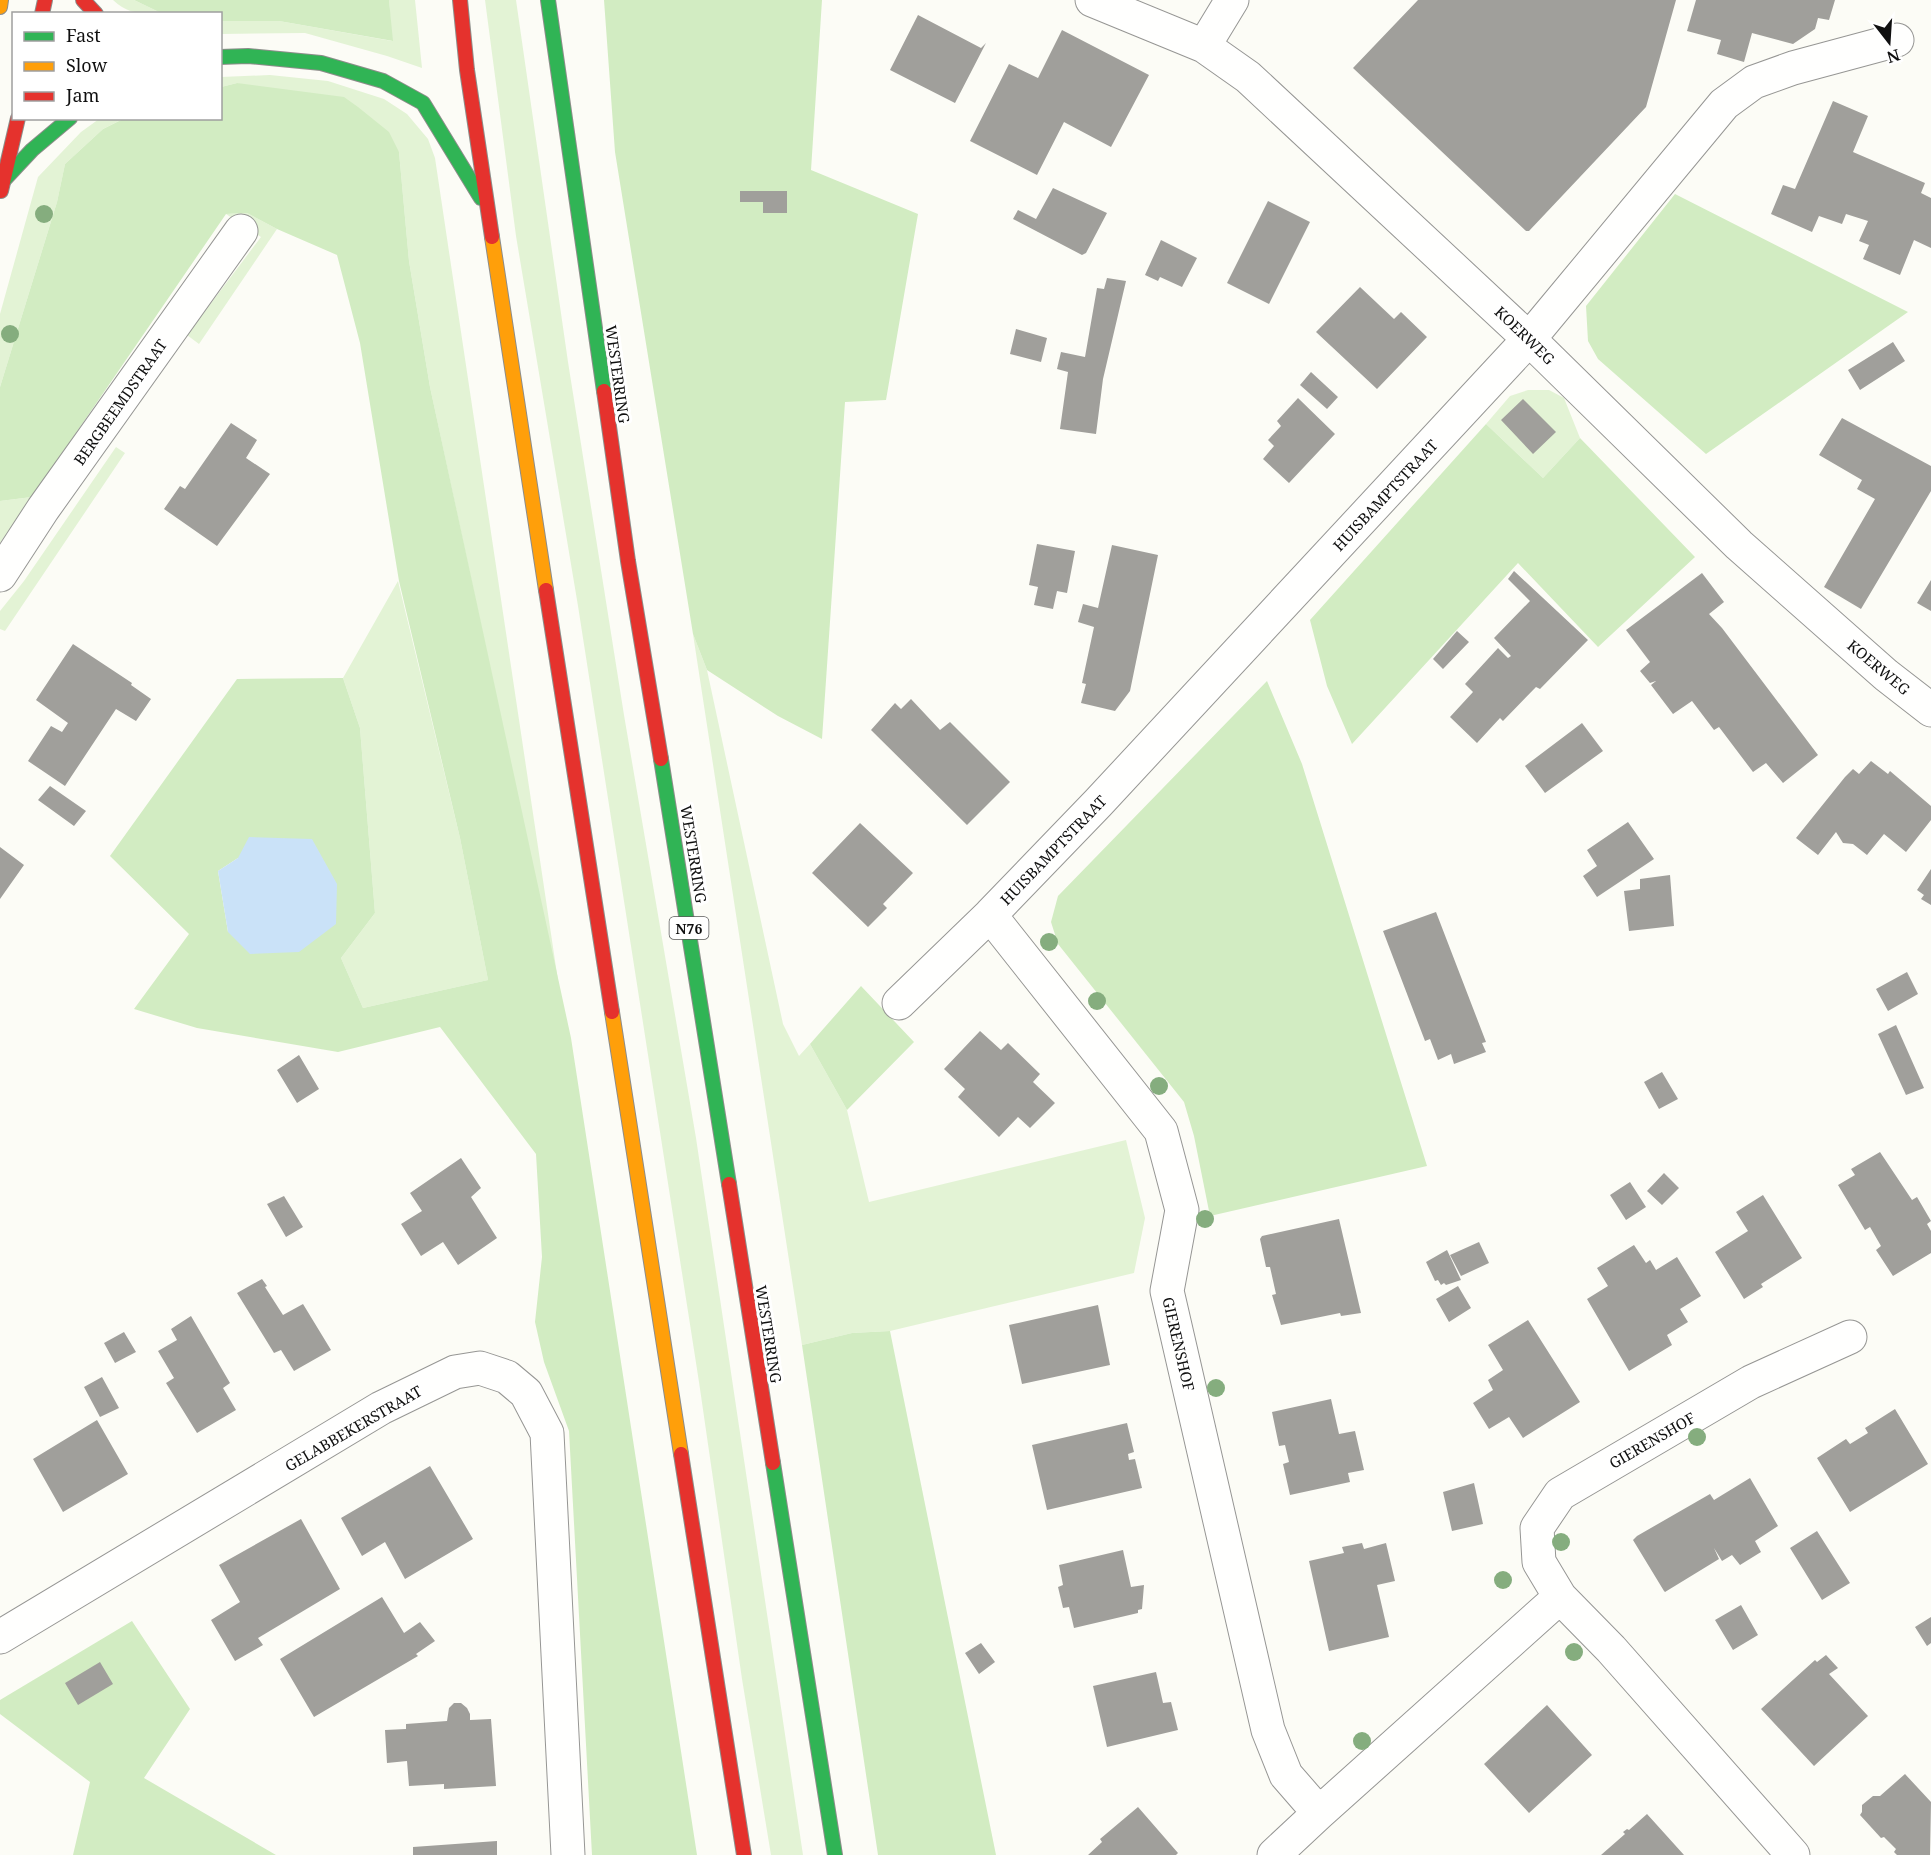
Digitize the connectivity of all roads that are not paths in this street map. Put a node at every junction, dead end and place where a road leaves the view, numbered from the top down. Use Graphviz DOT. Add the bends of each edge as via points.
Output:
graph roads {
  1 [pos="1,0"];
  2 [pos="83,0"];
  3 [pos="460,0"];
  4 [pos="548,0"];
  5 [pos="555,0"];
  6 [pos="1092,0"];
  7 [pos="1232,0"];
  8 [pos="0,7"];
  9 [pos="94,12"];
  10 [pos="550,16"];
  11 [pos="1897,40"];
  12 [pos="1204,46"];
  13 [pos="222,57"];
  14 [pos="18,120"];
  15 [pos="68,120"];
  16 [pos="3,181"];
  17 [pos="0,196"];
  18 [pos="488,211"];
  19 [pos="241,231"];
  20 [pos="1529,339"];
  21 [pos="0,575"];
  22 [pos="1931,710"];
  23 [pos="990,915"];
  24 [pos="899,1003"];
  25 [pos="1850,1337"];
  26 [pos="1560,1596"];
  27 [pos="0,1637"];
  28 [pos="1319,1813"];
  29 [pos="568,1855"];
  30 [pos="744,1855"];
  31 [pos="835,1855"];
  32 [pos="1274,1855"];
  33 [pos="1793,1855"];
  1 -- 8 [label="main road"];
  2 -- 9 [label="main road"];
  3 -- 18 [label="main road"];
  4 -- 10 [label="main road, WESTERRING / N76"];
  5 -- 10 [label="main road"];
  6 -- 12 [label="street, KOERWEG"];
  7 -- 12 [label="street"];
  10 -- 31 [label="main road, WESTERRING / N76" via="628,561"];
  11 -- 20 [label="street, HUISBAMPTSTRAAT" via="1754,82 1724,104"];
  12 -- 20 [label="street, KOERWEG" via="1248,77"];
  13 -- 18 [label="main road" via="321,63 383,81 423,103"];
  14 -- 16 [label="main road"];
  15 -- 16 [label="main road"];
  16 -- 17 [label="main road"];
  18 -- 30 [label="main road"];
  19 -- 21 [label="street, BERGBEEMDSTRAAT"];
  20 -- 22 [label="street, KOERWEG" via="1739,544"];
  20 -- 23 [label="street, HUISBAMPTSTRAAT"];
  23 -- 24 [label="street, HUISBAMPTSTRAAT"];
  23 -- 28 [label="street, GIERENSHOF" via="1161,1131 1182,1210 1167,1291 1268,1730 1286,1775"];
  25 -- 26 [label="street, GIERENSHOF" via="1751,1382 1560,1494 1537,1528 1539,1562"];
  26 -- 28 [label="street"];
  26 -- 33 [label="street, GIERENSHOF"];
  27 -- 29 [label="street, GELABBEKERSTRAAT" via="381,1408 456,1372 480,1368 507,1377 526,1393 547,1433"];
  28 -- 32 [label="street"];
}
